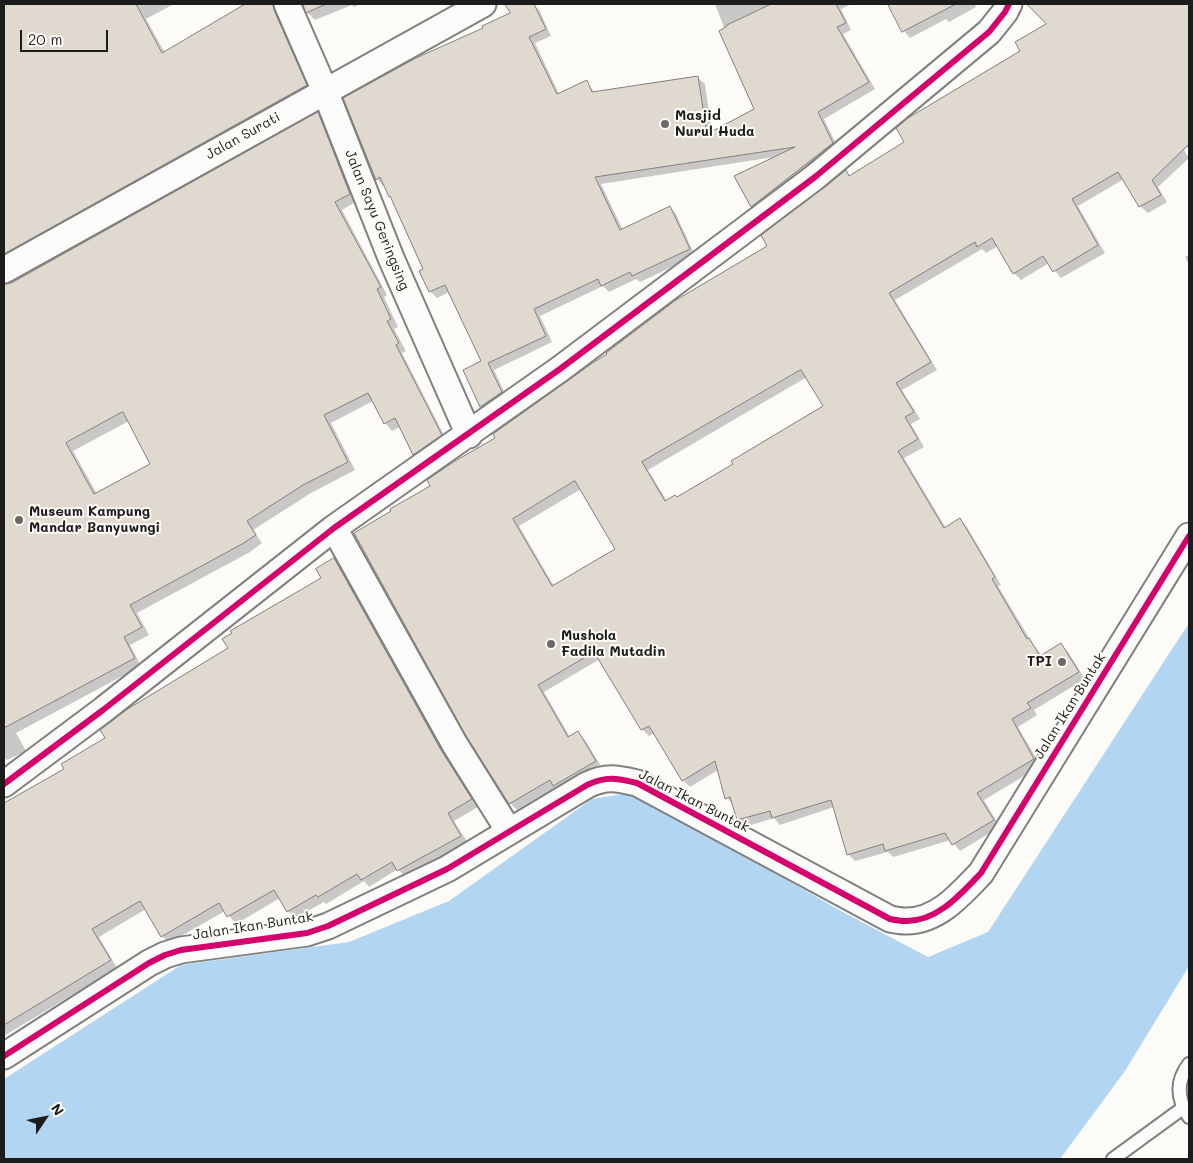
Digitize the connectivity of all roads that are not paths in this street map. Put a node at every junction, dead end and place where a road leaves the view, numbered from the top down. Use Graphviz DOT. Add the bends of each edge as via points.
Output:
graph roads {
  1 [pos="287,4"];
  2 [pos="483,4"];
  3 [pos="1008,4"];
  4 [pos="325,91"];
  5 [pos="4,270"];
  6 [pos="469,435"];
  7 [pos="334,528"];
  8 [pos="1189,536"];
  9 [pos="4,784"];
  10 [pos="509,831"];
  11 [pos="4,1056"];
  12 [pos="1189,1064"];
  13 [pos="1186,1112"];
  14 [pos="1113,1159"];
  1 -- 4 [label="street, Jalan Sayu Geringsing"];
  2 -- 4 [label="street, Jalan Surati"];
  3 -- 6 [label="street" via="989,32 815,177"];
  4 -- 5 [label="street, Jalan Surati"];
  4 -- 6 [label="street, Jalan Sayu Geringsing" via="391,258"];
  6 -- 7 [label="street"];
  7 -- 9 [label="street"];
  7 -- 10 [label="street" via="454,742"];
  8 -- 10 [label="street, Jalan Ikan Buntak" via="981,873 950,904 934,914 906,921 890,919 636,783 618,779 597,780"];
  10 -- 11 [label="street, Jalan Ikan Buntak" via="447,869 328,926 307,933 197,947 165,955"];
  12 -- 13 [label="lane" via="1179,1083 1179,1096"];
  13 -- 14 [label="lane"];
}
